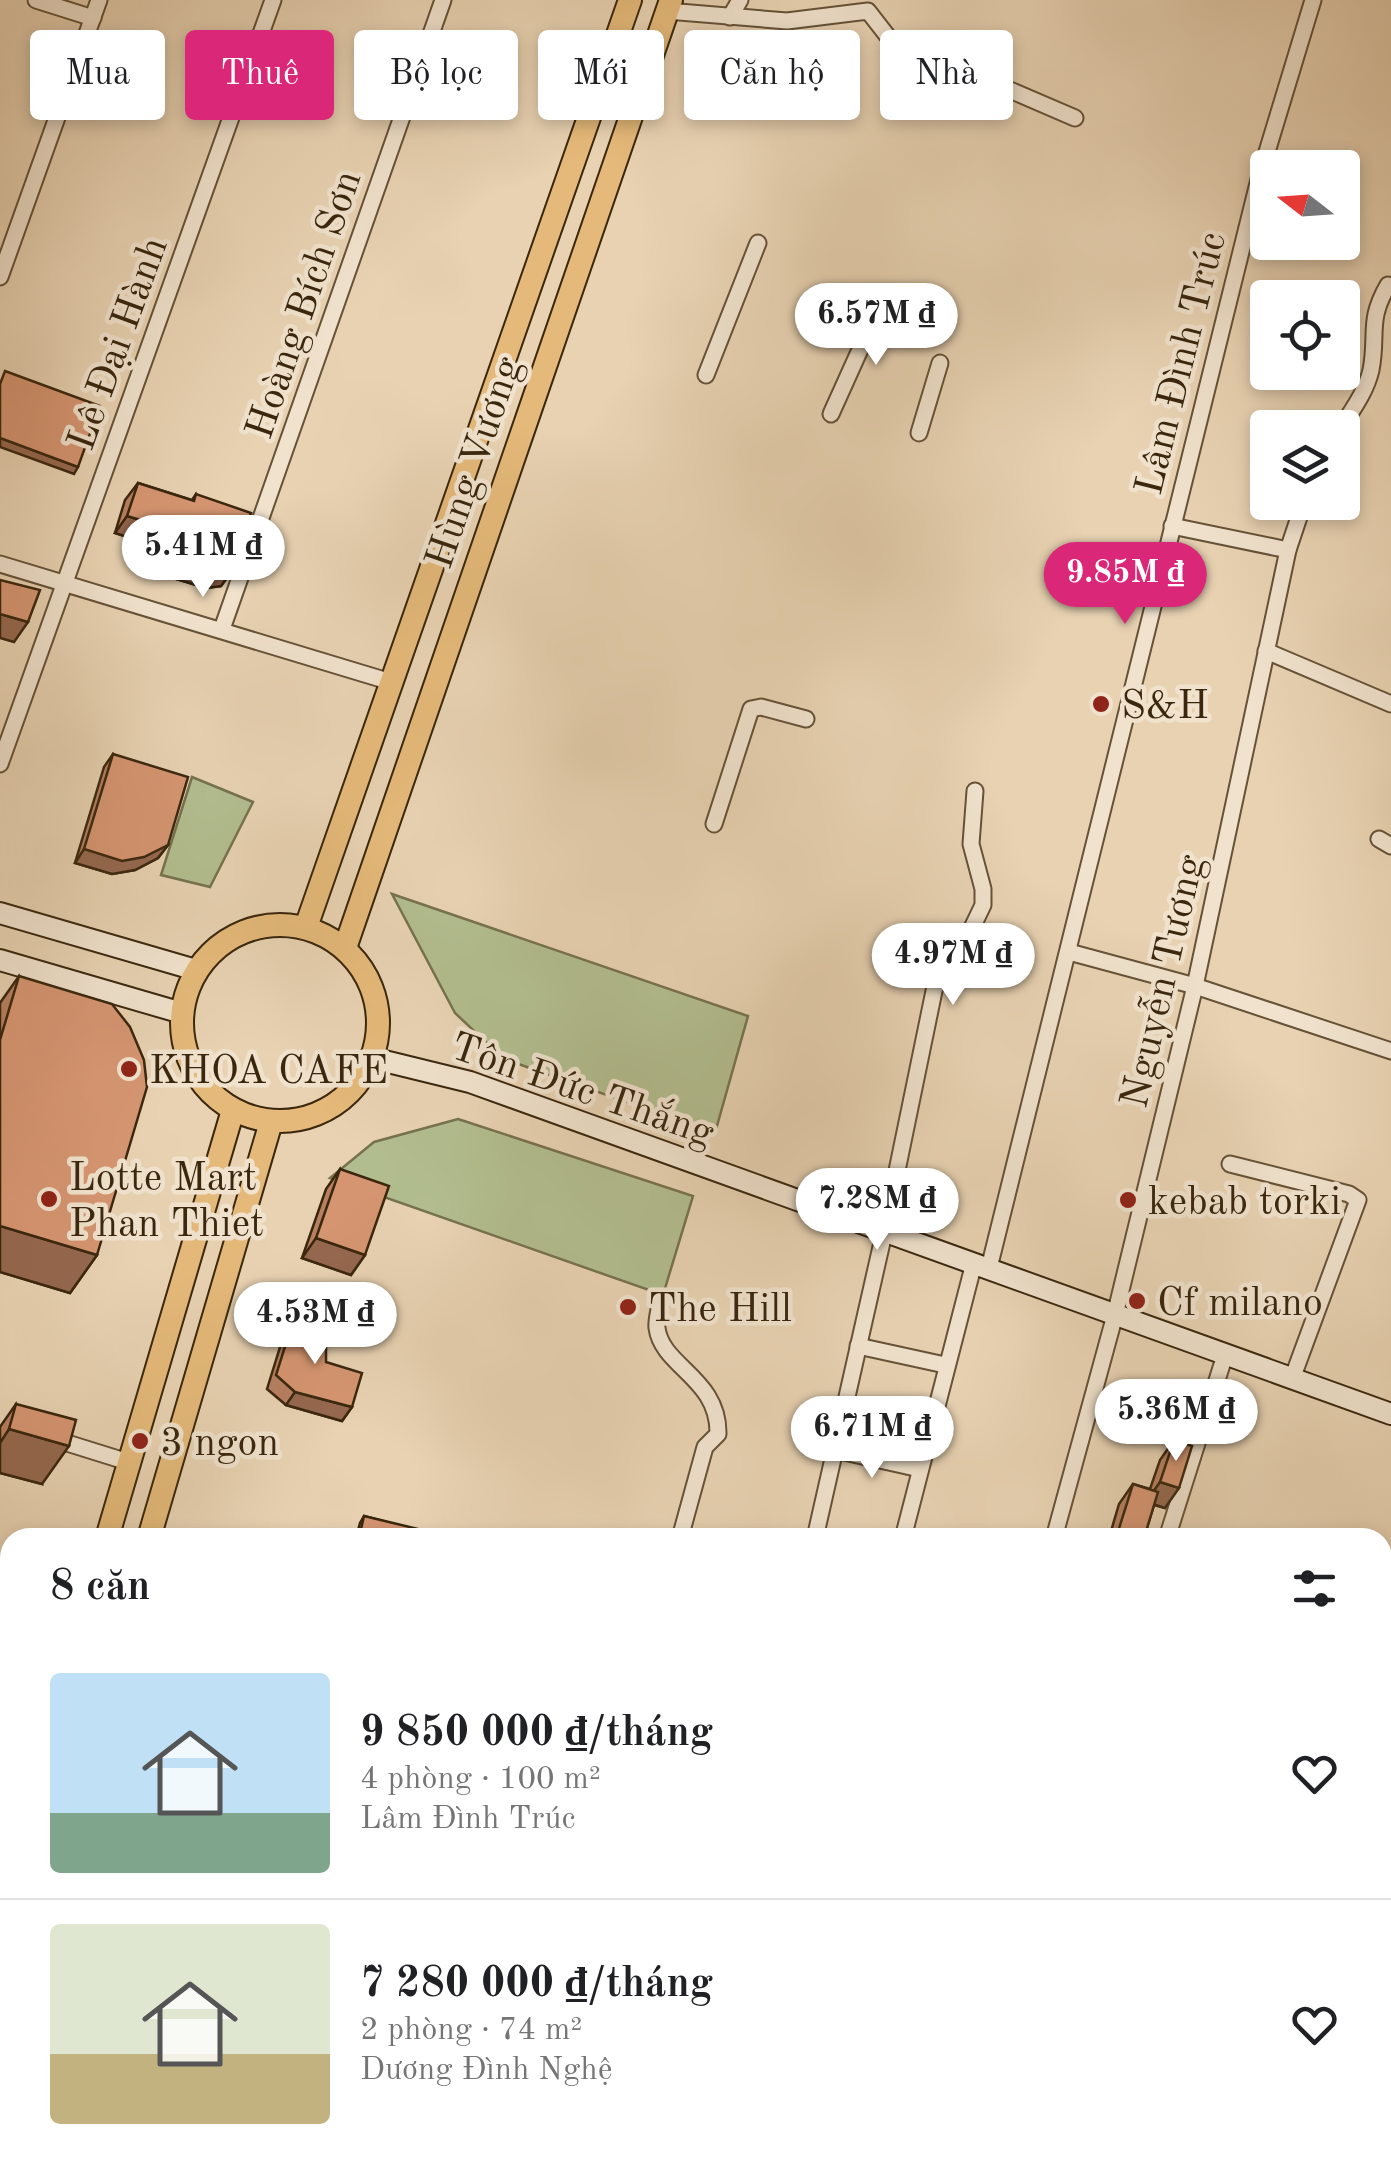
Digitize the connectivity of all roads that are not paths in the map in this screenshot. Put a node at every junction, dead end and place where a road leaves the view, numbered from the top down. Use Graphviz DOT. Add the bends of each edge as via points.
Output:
graph roads {
  1 [pos="36,0"];
  2 [pos="100,0"];
  3 [pos="273,0"];
  4 [pos="444,0"];
  5 [pos="630,0"];
  6 [pos="740,0"];
  7 [pos="1313,0"];
  8 [pos="669,5"];
  9 [pos="872,5"];
  10 [pos="93,18"];
  11 [pos="730,18"];
  12 [pos="1075,118"];
  13 [pos="758,243"];
  14 [pos="0,278"];
  15 [pos="1388,285"];
  16 [pos="881,303"];
  17 [pos="516,322"];
  18 [pos="556,334"];
  19 [pos="940,362"];
  20 [pos="706,375"];
  21 [pos="1351,410"];
  22 [pos="830,414"];
  23 [pos="919,433"];
  24 [pos="1298,520"];
  25 [pos="1172,526"];
  26 [pos="1288,550"];
  27 [pos="0,564"];
  28 [pos="64,584"];
  29 [pos="222,629"];
  30 [pos="1266,652"];
  31 [pos="391,682"];
  32 [pos="1391,704"];
  33 [pos="806,719"];
  34 [pos="0,761"];
  35 [pos="975,791"];
  36 [pos="714,824"];
  37 [pos="0,913"];
  38 [pos="306,927"];
  39 [pos="345,948"];
  40 [pos="1069,952"];
  41 [pos="0,960"];
  42 [pos="196,970"];
  43 [pos="1195,986"];
  44 [pos="182,1013"];
  45 [pos="1391,1051"];
  46 [pos="372,1058"];
  47 [pos="233,1110"];
  48 [pos="271,1122"];
  49 [pos="1230,1164"];
  50 [pos="885,1229"];
  51 [pos="981,1266"];
  52 [pos="660,1304"];
  53 [pos="1114,1315"];
  54 [pos="858,1346"];
  55 [pos="1225,1355"];
  56 [pos="946,1366"];
  57 [pos="1292,1379"];
  58 [pos="1391,1414"];
  59 [pos="36,1434"];
  60 [pos="835,1450"];
  61 [pos="128,1462"];
  62 [pos="920,1469"];
  63 [pos="110,1528"];
  64 [pos="153,1528"];
  65 [pos="683,1528"];
  66 [pos="817,1528"];
  67 [pos="905,1528"];
  68 [pos="1057,1528"];
  69 [pos="1170,1528"];
  1 -- 10 [label="street"];
  2 -- 10 [label="street"];
  3 -- 28 [label="street, Lê Đại Hành"];
  4 -- 29 [label="street, Hoàng Bích Sơn"];
  5 -- 17 [label="main road, Hùng Vương"];
  6 -- 11 [label="street"];
  7 -- 25 [label="street, Lâm Đình Trúc" via="1267,147"];
  8 -- 11 [label="street"];
  8 -- 18 [label="main road, Hùng Vương"];
  9 -- 11 [label="street" via="787,21"];
  9 -- 12 [label="street" via="889,38"];
  10 -- 14 [label="street"];
  13 -- 20 [label="street"];
  15 -- 21 [label="street" via="1374,309 1371,370"];
  16 -- 22 [label="street"];
  17 -- 18 [label="main road"];
  17 -- 31 [label="main road, Hùng Vương"];
  18 -- 39 [label="main road, Hùng Vương"];
  19 -- 23 [label="street"];
  24 -- 26 [label="street, Nguyễn Tương"];
  25 -- 26 [label="street"];
  25 -- 40 [label="street, Lâm Đình Trúc"];
  26 -- 30 [label="street, Nguyễn Tương"];
  27 -- 28 [label="street"];
  28 -- 29 [label="street"];
  28 -- 34 [label="street, Lê Đại Hành"];
  29 -- 31 [label="street"];
  30 -- 32 [label="street"];
  30 -- 43 [label="street, Nguyễn Tương"];
  31 -- 38 [label="main road, Hùng Vương"];
  33 -- 36 [label="street" via="751,709"];
  35 -- 50 [label="street" via="970,844 983,905 934,991"];
  37 -- 42 [label="street"];
  38 -- 39 [label="main road"];
  38 -- 42 [label="main road" via="256,926 232,936"];
  39 -- 46 [label="main road" via="376,998"];
  40 -- 43 [label="street"];
  40 -- 51 [label="street, Lâm Đình Trúc"];
  41 -- 44 [label="street"];
  42 -- 44 [label="main road"];
  43 -- 45 [label="street"];
  43 -- 53 [label="street, Nguyễn Tương"];
  44 -- 47 [label="main road" via="193,1070"];
  46 -- 48 [label="main road" via="356,1086 332,1107"];
  46 -- 50 [label="street, Tôn Đức Thắng" via="470,1082"];
  47 -- 48 [label="main road"];
  47 -- 61 [label="main road"];
  48 -- 64 [label="main road"];
  49 -- 57 [label="street" via="1358,1200"];
  50 -- 51 [label="street, Tôn Đức Thắng"];
  50 -- 54 [label="street"];
  51 -- 53 [label="street, Tôn Đức Thắng"];
  51 -- 56 [label="street, Lâm Đình Trúc"];
  52 -- 65 [label="street" via="656,1329 702,1386 718,1419"];
  53 -- 55 [label="street, Tôn Đức Thắng"];
  53 -- 68 [label="street, Nguyễn Tương"];
  54 -- 56 [label="street"];
  54 -- 60 [label="street"];
  55 -- 57 [label="street, Tôn Đức Thắng"];
  55 -- 69 [label="street"];
  56 -- 62 [label="street, Lâm Đình Trúc"];
  57 -- 58 [label="street, Tôn Đức Thắng"];
  59 -- 61 [label="street"];
  60 -- 62 [label="street"];
  60 -- 66 [label="street"];
  61 -- 63 [label="main road"];
  62 -- 67 [label="street, Lâm Đình Trúc"];
}
